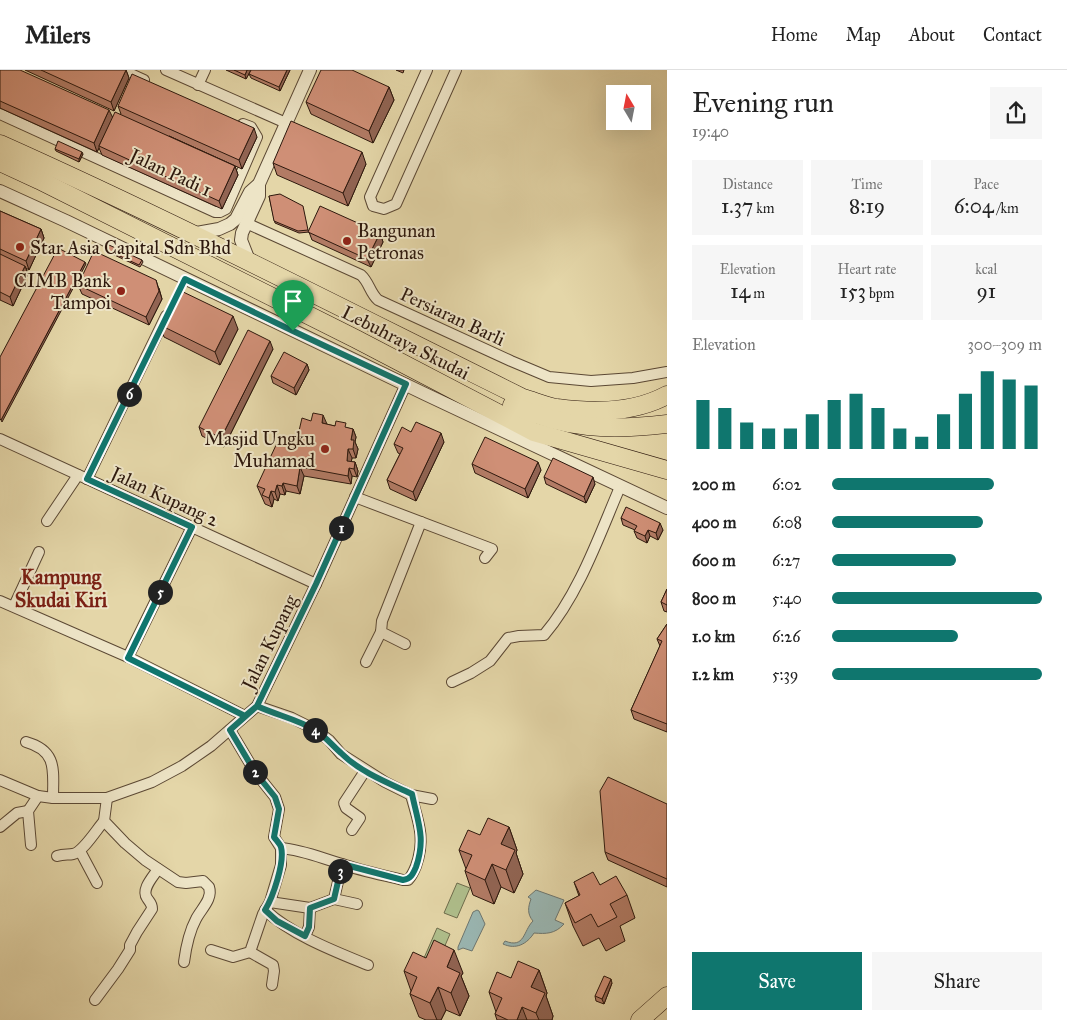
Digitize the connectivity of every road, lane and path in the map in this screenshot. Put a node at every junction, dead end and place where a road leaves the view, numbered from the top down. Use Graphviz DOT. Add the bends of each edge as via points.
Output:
graph roads {
  1 [pos="122,70"];
  2 [pos="166,70"];
  3 [pos="205,70"];
  4 [pos="310,70"];
  5 [pos="427,70"];
  6 [pos="456,70"];
  7 [pos="152,83"];
  8 [pos="198,85"];
  9 [pos="0,114"];
  10 [pos="233,120"];
  11 [pos="286,123"];
  12 [pos="0,144"];
  13 [pos="0,162"];
  14 [pos="259,184"];
  15 [pos="0,191"];
  16 [pos="246,223"];
  17 [pos="191,234"];
  18 [pos="250,263"];
  19 [pos="169,311"];
  20 [pos="356,339"];
  21 [pos="667,372"];
  22 [pos="406,384"];
  23 [pos="667,395"];
  24 [pos="667,417"];
  25 [pos="667,424"];
  26 [pos="639,427"];
  27 [pos="0,439"];
  28 [pos="667,470"];
  29 [pos="83,477"];
  30 [pos="620,487"];
  31 [pos="355,497"];
  32 [pos="667,508"];
  33 [pos="46,521"];
  34 [pos="421,522"];
  35 [pos="192,527"];
  36 [pos="39,552"];
  37 [pos="485,558"];
  38 [pos="316,584"];
  39 [pos="0,601"];
  40 [pos="14,606"];
  41 [pos="381,632"];
  42 [pos="405,644"];
  43 [pos="128,658"];
  44 [pos="366,662"];
  45 [pos="452,682"];
  46 [pos="257,706"];
  47 [pos="245,716"];
  48 [pos="230,730"];
  49 [pos="26,742"];
  50 [pos="365,771"];
  51 [pos="0,780"];
  52 [pos="412,794"];
  53 [pos="38,796"];
  54 [pos="52,798"];
  55 [pos="107,798"];
  56 [pos="432,799"];
  57 [pos="28,811"];
  58 [pos="104,821"];
  59 [pos="0,827"];
  60 [pos="352,830"];
  61 [pos="31,845"];
  62 [pos="281,848"];
  63 [pos="80,851"];
  64 [pos="57,856"];
  65 [pos="342,864"];
  66 [pos="158,869"];
  67 [pos="97,883"];
  68 [pos="334,899"];
  69 [pos="357,904"];
  70 [pos="268,906"];
  71 [pos="310,908"];
  72 [pos="305,936"];
  73 [pos="211,950"];
  74 [pos="250,952"];
  75 [pos="184,962"];
  76 [pos="368,966"];
  77 [pos="272,985"];
  78 [pos="667,996"];
  79 [pos="95,1000"];
  80 [pos="640,1020"];
  1 -- 7 [label="street"];
  2 -- 8 [label="street"];
  3 -- 8 [label="street"];
  4 -- 11 [label="street"];
  5 -- 6 [label="street" via="370,197 373,206 384,209 396,204"];
  8 -- 11 [label="street"];
  9 -- 10 [label="street, Jalan Padi 1" via="215,212 226,209 257,137 250,128"];
  11 -- 14 [label="street"];
  12 -- 17 [label="highway, Lebuhraya Skudai"];
  13 -- 20 [label="highway, Lebuhraya Skudai"];
  14 -- 16 [label="street" via="259,196"];
  14 -- 17 [label="street" via="250,192 230,224"];
  15 -- 22 [label="street" via="66,221 183,283"];
  16 -- 18 [label="street" via="241,240"];
  16 -- 21 [label="street, Persiaran Barli" via="360,275 378,300 549,376 591,381"];
  17 -- 18 [label="highway, Lebuhraya Skudai"];
  18 -- 23 [label="highway, Lebuhraya Skudai" via="523,398 555,408 619,410 640,407"];
  19 -- 29 [label="street"];
  20 -- 26 [label="highway" via="381,344 546,419 579,426"];
  20 -- 28 [label="highway, Lebuhraya Skudai" via="534,432"];
  22 -- 30 [label="street"];
  22 -- 31 [label="street, Jalan Kupang"];
  24 -- 26 [label="highway"];
  25 -- 26 [label="highway"];
  27 -- 29 [label="street, Jalan Kupang 2"];
  29 -- 33 [label="street"];
  29 -- 35 [label="street, Jalan Kupang 2"];
  30 -- 32 [label="street"];
  30 -- 45 [label="street" via="583,571 549,630 544,635 508,638 490,661"];
  31 -- 34 [label="street"];
  31 -- 38 [label="street, Jalan Kupang"];
  34 -- 37 [label="street" via="492,549"];
  34 -- 41 [label="street" via="382,621"];
  35 -- 38 [label="street, Jalan Kupang 2"];
  35 -- 43 [label="street"];
  36 -- 40 [label="street"];
  38 -- 46 [label="street, Jalan Kupang"];
  39 -- 40 [label="street"];
  40 -- 43 [label="street"];
  41 -- 42 [label="street"];
  41 -- 44 [label="street"];
  43 -- 47 [label="street"];
  46 -- 47 [label="street, Jalan Kupang"];
  46 -- 50 [label="street" via="314,729"];
  47 -- 48 [label="street, Jalan Kupang"];
  48 -- 55 [label="street, Jalan Kupang" via="182,766 152,782"];
  48 -- 62 [label="street" via="255,772 275,797 279,809 274,837"];
  49 -- 54 [label="street" via="46,753 52,763"];
  50 -- 52 [label="street"];
  50 -- 60 [label="street" via="344,803 360,818"];
  51 -- 53 [label="street, Jalan Kupang"];
  52 -- 56 [label="street"];
  52 -- 65 [label="street" via="422,840 419,858 408,880"];
  53 -- 54 [label="street, Jalan Kupang"];
  53 -- 57 [label="street"];
  54 -- 55 [label="street, Jalan Kupang"];
  55 -- 58 [label="street"];
  57 -- 59 [label="street" via="17,813"];
  57 -- 61 [label="street"];
  58 -- 63 [label="street"];
  58 -- 66 [label="street"];
  62 -- 65 [label="street" via="319,855"];
  62 -- 70 [label="street" via="281,865"];
  63 -- 64 [label="street"];
  63 -- 67 [label="street"];
  65 -- 68 [label="street"];
  66 -- 75 [label="street" via="178,882 203,881 210,887 210,896 190,934"];
  66 -- 79 [label="street" via="145,892 152,909 130,950"];
  68 -- 69 [label="street"];
  68 -- 71 [label="street"];
  70 -- 71 [label="street"];
  70 -- 72 [label="street" via="277,921"];
  70 -- 74 [label="street"];
  71 -- 72 [label="street"];
  72 -- 76 [label="street"];
  73 -- 74 [label="street" via="233,958"];
  74 -- 77 [label="street" via="273,965"];
  78 -- 80 [label="highway"];
}
